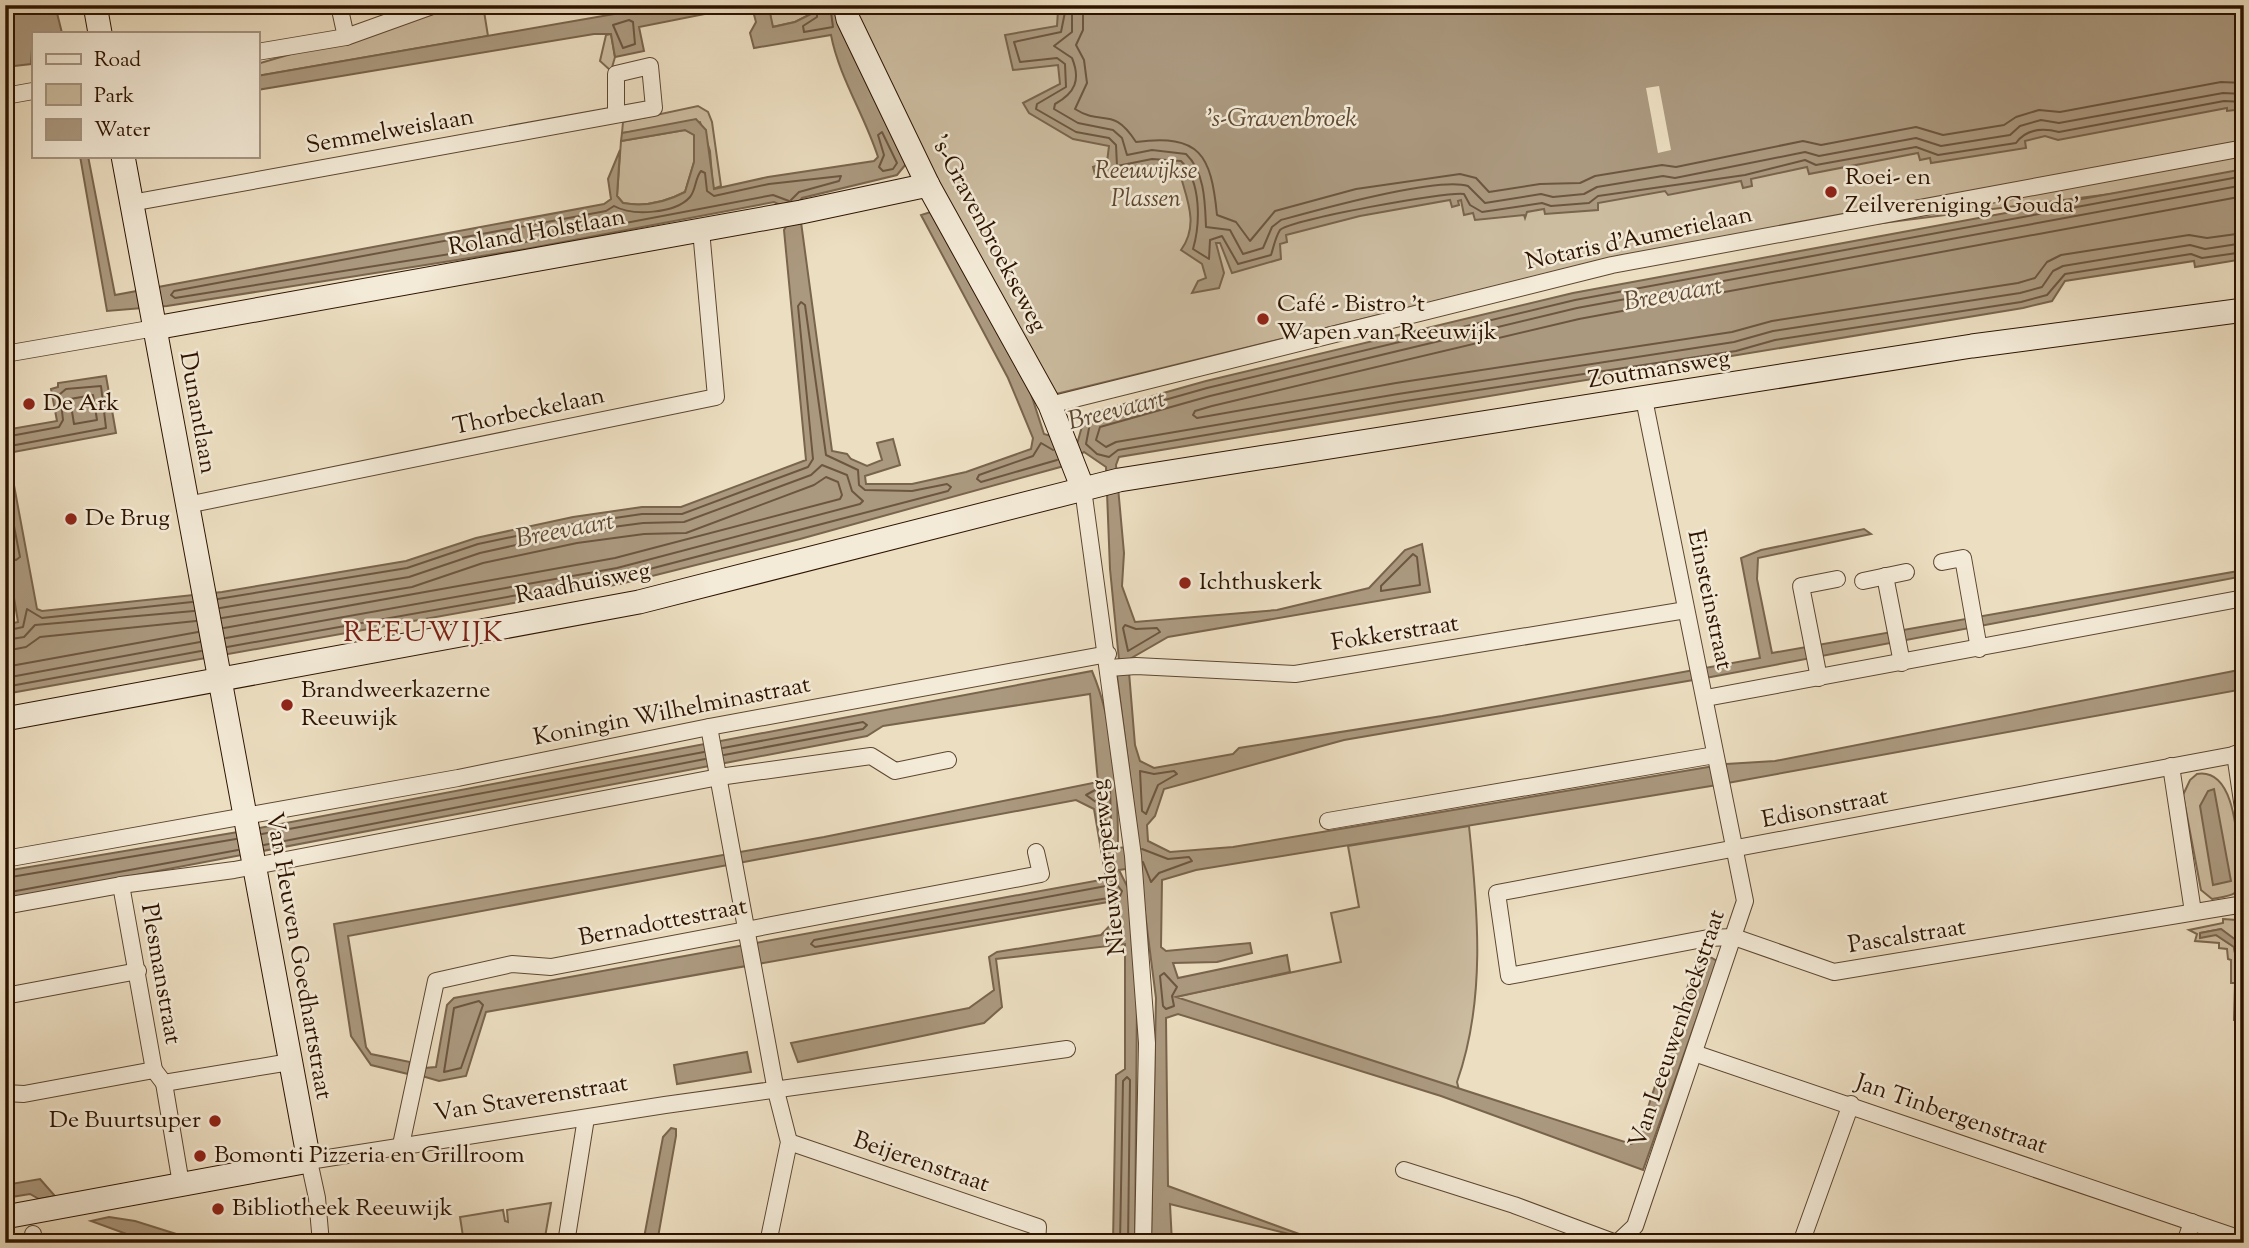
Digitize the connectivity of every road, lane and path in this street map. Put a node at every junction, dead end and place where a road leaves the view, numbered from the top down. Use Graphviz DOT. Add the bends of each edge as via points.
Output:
graph roads {
  1 [pos="95,5"];
  2 [pos="339,5"];
  3 [pos="435,5"];
  4 [pos="845,5"];
  5 [pos="100,32"];
  6 [pos="346,37"];
  7 [pos="259,52"];
  8 [pos="32,91"];
  9 [pos="5,96"];
  10 [pos="616,113"];
  11 [pos="2244,148"];
  12 [pos="122,158"];
  13 [pos="928,185"];
  14 [pos="131,203"];
  15 [pos="701,230"];
  16 [pos="2244,310"];
  17 [pos="153,319"];
  18 [pos="5,354"];
  19 [pos="1644,399"];
  20 [pos="1050,405"];
  21 [pos="1083,489"];
  22 [pos="187,505"];
  23 [pos="1942,562"];
  24 [pos="1906,572"];
  25 [pos="1885,576"];
  26 [pos="1837,579"];
  27 [pos="1863,581"];
  28 [pos="2244,598"];
  29 [pos="1686,610"];
  30 [pos="1979,649"];
  31 [pos="1111,663"];
  32 [pos="1902,663"];
  33 [pos="218,669"];
  34 [pos="1819,678"];
  35 [pos="1705,692"];
  36 [pos="5,719"];
  37 [pos="710,732"];
  38 [pos="2239,754"];
  39 [pos="948,760"];
  40 [pos="1716,760"];
  41 [pos="2171,766"];
  42 [pos="718,773"];
  43 [pos="2244,815"];
  44 [pos="247,820"];
  45 [pos="1328,821"];
  46 [pos="1734,849"];
  47 [pos="1036,852"];
  48 [pos="5,859"];
  49 [pos="254,861"];
  50 [pos="121,885"];
  51 [pos="2244,904"];
  52 [pos="5,906"];
  53 [pos="2193,912"];
  54 [pos="749,937"];
  55 [pos="1734,937"];
  56 [pos="138,971"];
  57 [pos="1509,976"];
  58 [pos="5,996"];
  59 [pos="1067,1049"];
  60 [pos="1694,1053"];
  61 [pos="290,1062"];
  62 [pos="159,1077"];
  63 [pos="776,1091"];
  64 [pos="5,1093"];
  65 [pos="1851,1104"];
  66 [pos="586,1118"];
  67 [pos="789,1142"];
  68 [pos="401,1144"];
  69 [pos="309,1161"];
  70 [pos="1404,1170"];
  71 [pos="181,1184"];
  72 [pos="5,1217"];
  73 [pos="2192,1222"];
  74 [pos="1038,1235"];
  75 [pos="2244,1240"];
  76 [pos="321,1243"];
  77 [pos="566,1243"];
  78 [pos="768,1243"];
  79 [pos="1143,1243"];
  80 [pos="1617,1243"];
  81 [pos="1801,1243"];
  82 [pos="2185,1243"];
  1 -- 5 [label="street"];
  2 -- 6 [label="street"];
  3 -- 6 [label="street"];
  4 -- 13 [label="street, 's-Gravenbroekseweg"];
  6 -- 7 [label="street"];
  8 -- 9 [label="street"];
  10 -- 14 [label="street, Semmelweislaan"];
  11 -- 20 [label="street, Notaris d'Aumerielaan" via="1612,265"];
  12 -- 14 [label="street, Dunantlaan"];
  13 -- 15 [label="street, Roland Holstlaan"];
  13 -- 20 [label="street, 's-Gravenbroekseweg"];
  14 -- 17 [label="street, Dunantlaan"];
  15 -- 17 [label="street, Roland Holstlaan"];
  15 -- 22 [label="street, Thorbeckelaan" via="716,397"];
  16 -- 19 [label="street, Zoutmansweg" via="1972,346"];
  17 -- 18 [label="street"];
  17 -- 22 [label="street, Dunantlaan"];
  19 -- 21 [label="street, Zoutmansweg"];
  19 -- 29 [label="street, Einsteinstraat"];
  20 -- 21 [label="street, 's-Gravenbroekseweg"];
  21 -- 31 [label="street, Nieuwdorperweg"];
  21 -- 33 [label="street, Raadhuisweg" via="639,602"];
  22 -- 33 [label="street, Dunantlaan"];
  23 -- 30 [label="street" via="1963,558"];
  24 -- 25 [label="street"];
  25 -- 27 [label="street"];
  25 -- 32 [label="street"];
  26 -- 34 [label="street" via="1801,586"];
  28 -- 30 [label="street, Einsteinstraat"];
  29 -- 31 [label="street, Fokkerstraat" via="1295,674"];
  29 -- 35 [label="street, Einsteinstraat"];
  30 -- 32 [label="street, Einsteinstraat"];
  31 -- 37 [label="street, Koningin Wilhelminastraat" via="1043,665"];
  31 -- 79 [label="street, Nieuwdorperweg" via="1132,843 1147,1043"];
  32 -- 34 [label="street, Einsteinstraat"];
  33 -- 36 [label="street, Raadhuisweg"];
  33 -- 44 [label="street, Van Heuven Goedhartstraat"];
  34 -- 35 [label="street, Einsteinstraat"];
  35 -- 40 [label="street, Van Leeuwenhoekstraat"];
  37 -- 42 [label="street"];
  37 -- 44 [label="street, Koningin Wilhelminastraat"];
  38 -- 41 [label="street, Edisonstraat"];
  38 -- 43 [label="street"];
  39 -- 42 [label="street" via="895,771 871,756"];
  40 -- 45 [label="street"];
  40 -- 46 [label="street, Van Leeuwenhoekstraat"];
  41 -- 46 [label="street, Edisonstraat"];
  41 -- 53 [label="street"];
  42 -- 49 [label="street"];
  42 -- 54 [label="street"];
  44 -- 48 [label="street, Koningin Wilhelminastraat"];
  44 -- 49 [label="street, Van Heuven Goedhartstraat"];
  46 -- 55 [label="street, Van Leeuwenhoekstraat" via="1745,901"];
  46 -- 57 [label="street, Edisonstraat" via="1497,893"];
  47 -- 54 [label="street, Bernadottestraat" via="1041,874"];
  49 -- 50 [label="street" via="187,878"];
  49 -- 61 [label="street, Van Heuven Goedhartstraat"];
  50 -- 52 [label="street"];
  50 -- 56 [label="street, Plesmanstraat"];
  51 -- 53 [label="street, Pascalstraat"];
  53 -- 55 [label="street, Pascalstraat" via="1833,972"];
  54 -- 63 [label="street"];
  54 -- 68 [label="street, Bernadottestraat" via="551,967 512,964 436,981"];
  55 -- 57 [label="street, Pascalstraat"];
  55 -- 60 [label="street, Van Leeuwenhoekstraat"];
  56 -- 58 [label="street"];
  56 -- 62 [label="street, Plesmanstraat"];
  59 -- 63 [label="street, Van Staverenstraat"];
  60 -- 65 [label="street, Jan Tinbergenstraat"];
  60 -- 80 [label="street, Van Leeuwenhoekstraat" via="1635,1226"];
  61 -- 62 [label="street"];
  61 -- 69 [label="street, Van Heuven Goedhartstraat"];
  62 -- 64 [label="street"];
  62 -- 71 [label="street, Plesmanstraat"];
  63 -- 66 [label="street, Van Staverenstraat"];
  63 -- 67 [label="street"];
  65 -- 73 [label="street, Jan Tinbergenstraat"];
  65 -- 81 [label="street"];
  66 -- 68 [label="street, Van Staverenstraat"];
  66 -- 77 [label="street"];
  67 -- 74 [label="street, Beijerenstraat"];
  67 -- 78 [label="street"];
  68 -- 69 [label="street, Van Staverenstraat"];
  69 -- 71 [label="street, Van Staverenstraat"];
  69 -- 76 [label="street, Van Heuven Goedhartstraat"];
  70 -- 80 [label="street, Van Leeuwenhoekstraat"];
  71 -- 72 [label="street, Van Staverenstraat"];
  73 -- 75 [label="street, Jan Tinbergenstraat"];
  73 -- 82 [label="street"];
}
